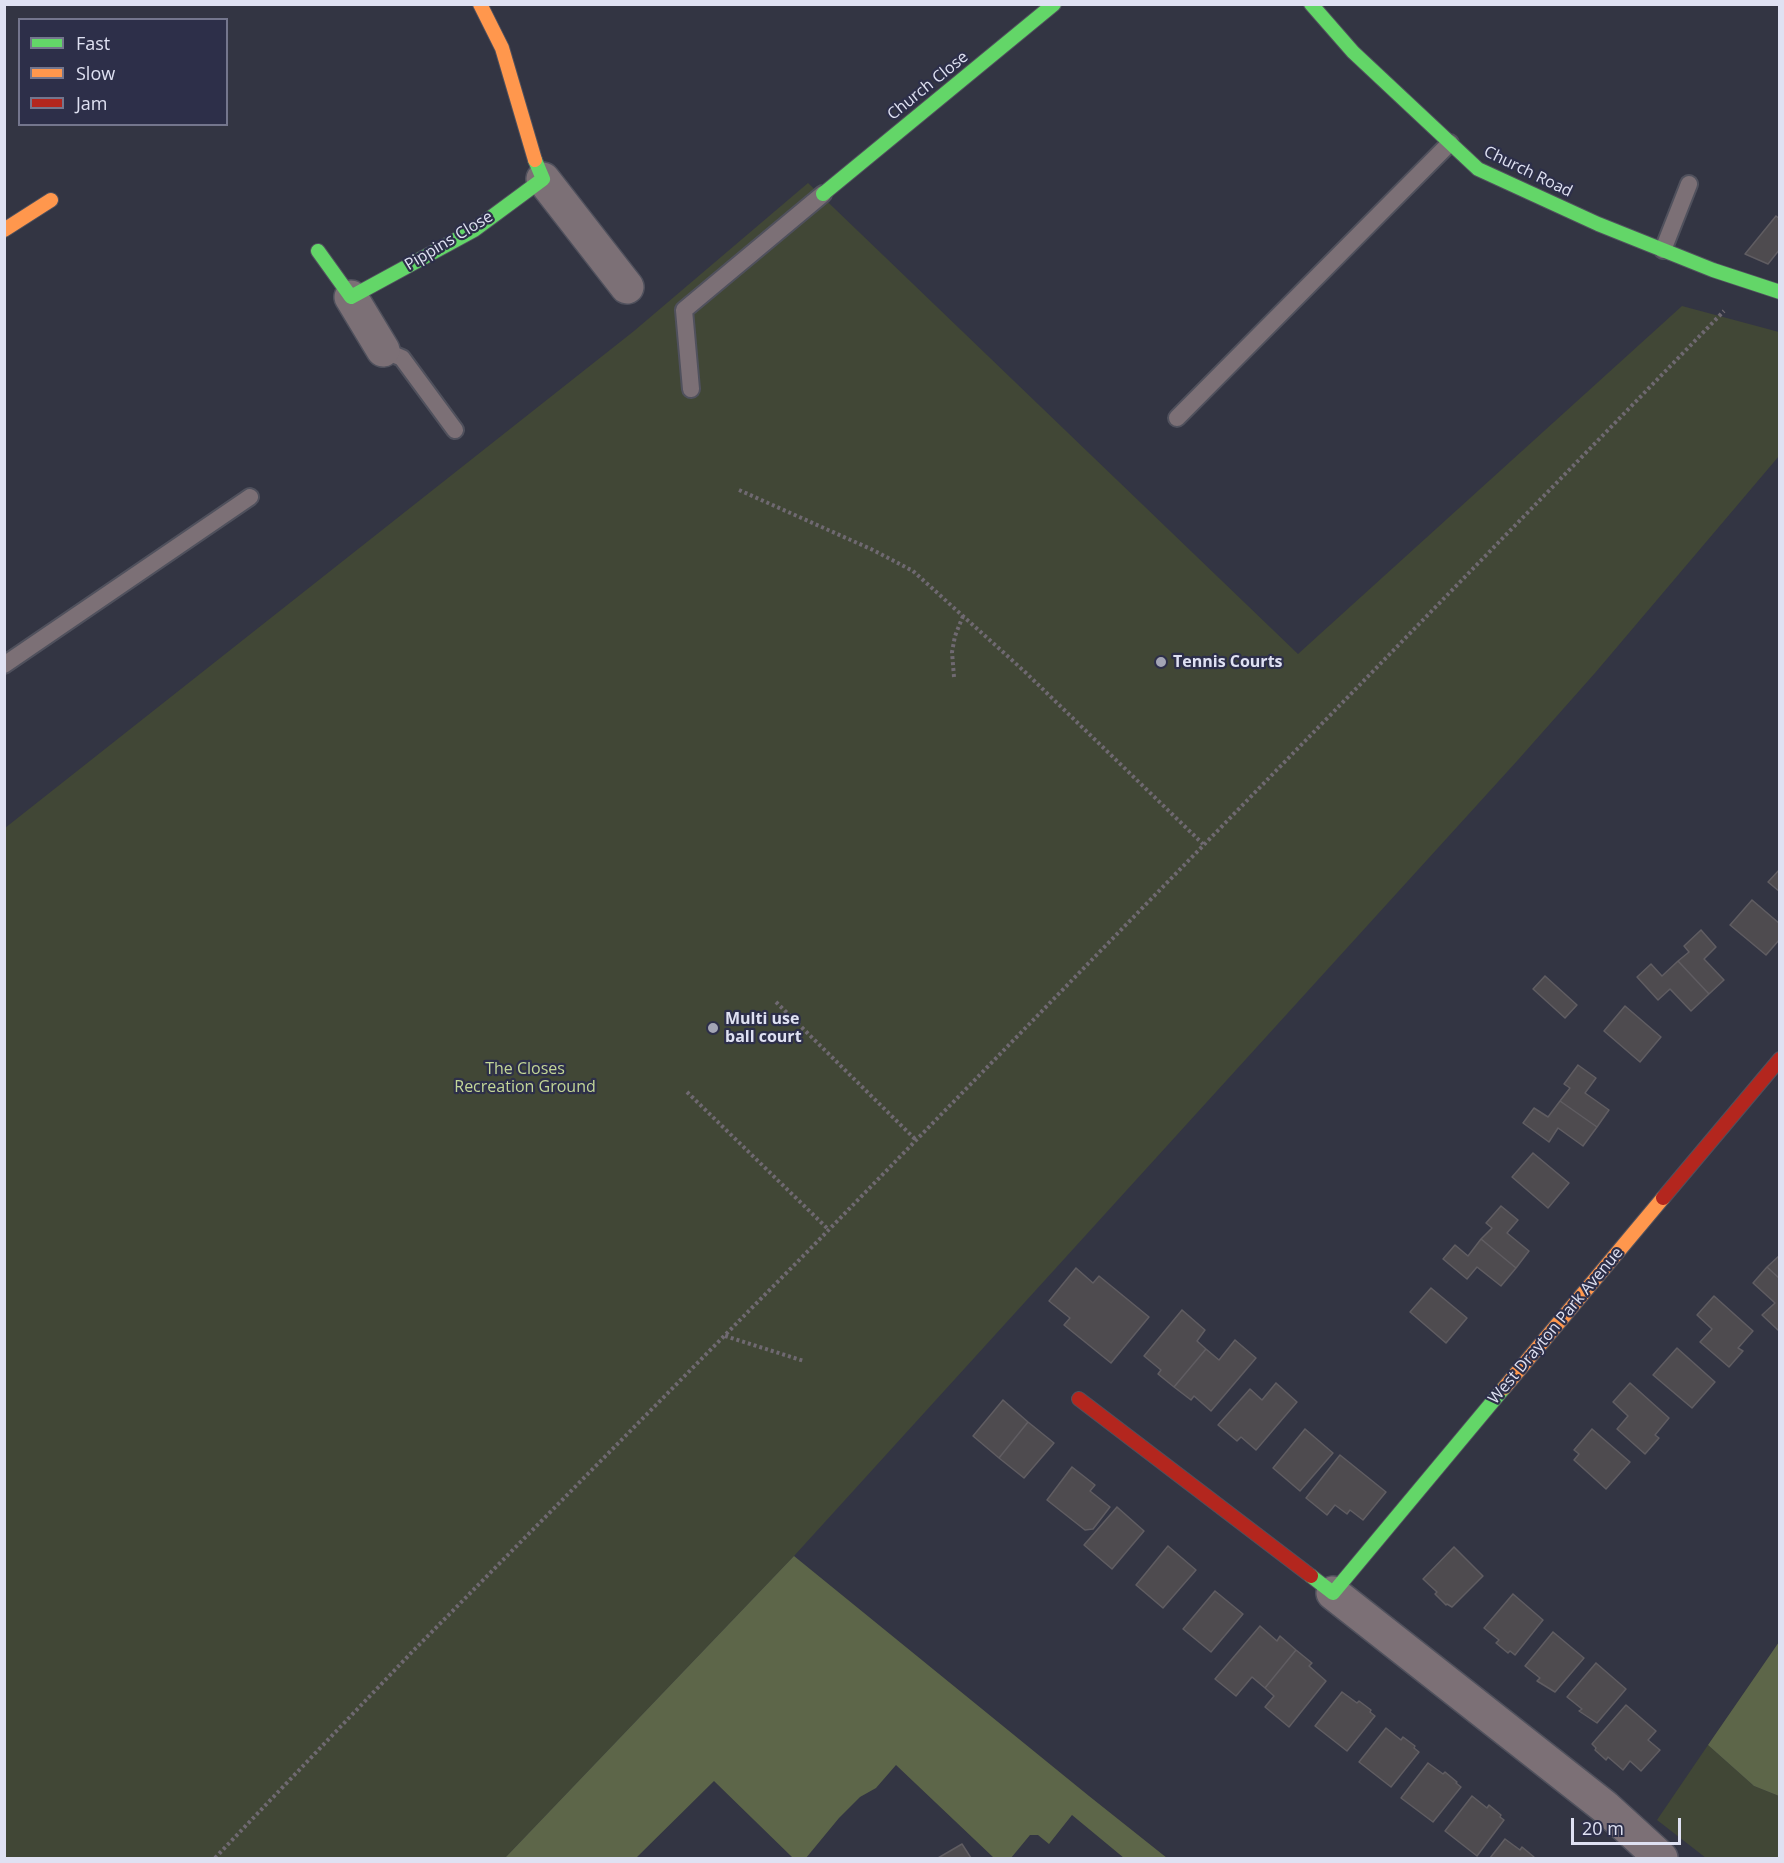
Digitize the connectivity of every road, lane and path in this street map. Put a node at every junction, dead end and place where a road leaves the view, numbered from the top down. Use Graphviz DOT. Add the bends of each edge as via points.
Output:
graph roads {
  1 [pos="480,4"];
  2 [pos="1054,4"];
  3 [pos="1311,4"];
  4 [pos="1450,143"];
  5 [pos="543,179"];
  6 [pos="1689,184"];
  7 [pos="823,194"];
  8 [pos="51,200"];
  9 [pos="4,230"];
  10 [pos="1663,250"];
  11 [pos="318,251"];
  12 [pos="1751,282"];
  13 [pos="627,286"];
  14 [pos="1779,292"];
  15 [pos="351,297"];
  16 [pos="383,350"];
  17 [pos="691,389"];
  18 [pos="1177,418"];
  19 [pos="455,430"];
  20 [pos="739,490"];
  21 [pos="250,497"];
  22 [pos="963,616"];
  23 [pos="4,665"];
  24 [pos="954,677"];
  25 [pos="1203,843"];
  26 [pos="776,1002"];
  27 [pos="1779,1059"];
  28 [pos="687,1092"];
  29 [pos="916,1140"];
  30 [pos="829,1230"];
  31 [pos="724,1336"];
  32 [pos="804,1361"];
  33 [pos="1079,1400"];
  34 [pos="1334,1593"];
  35 [pos="215,1858"];
  36 [pos="1661,1858"];
  1 -- 5 [label="street" via="502,48"];
  2 -- 7 [label="street, Church Close"];
  3 -- 4 [label="street, Church Road" via="1353,52"];
  4 -- 10 [label="street, Church Road" via="1478,169"];
  4 -- 18 [label="lane"];
  5 -- 13 [label="street"];
  5 -- 15 [label="street, Pippins Close" via="474,230"];
  6 -- 10 [label="lane"];
  7 -- 17 [label="lane" via="684,310"];
  8 -- 9 [label="street"];
  10 -- 12 [label="street, Church Road"];
  11 -- 15 [label="street"];
  12 -- 14 [label="street, Church Road"];
  12 -- 25 [label="path"];
  15 -- 16 [label="street"];
  16 -- 19 [label="lane" via="402,358"];
  20 -- 22 [label="path" via="913,571"];
  21 -- 23 [label="lane"];
  22 -- 24 [label="path" via="952,652"];
  22 -- 25 [label="path"];
  25 -- 29 [label="path"];
  26 -- 29 [label="path"];
  27 -- 34 [label="street, West Drayton Park Avenue"];
  28 -- 30 [label="path"];
  29 -- 30 [label="path"];
  30 -- 31 [label="path"];
  31 -- 32 [label="path"];
  31 -- 35 [label="path"];
  33 -- 34 [label="street"];
  34 -- 36 [label="street" via="1605,1807"];
}
